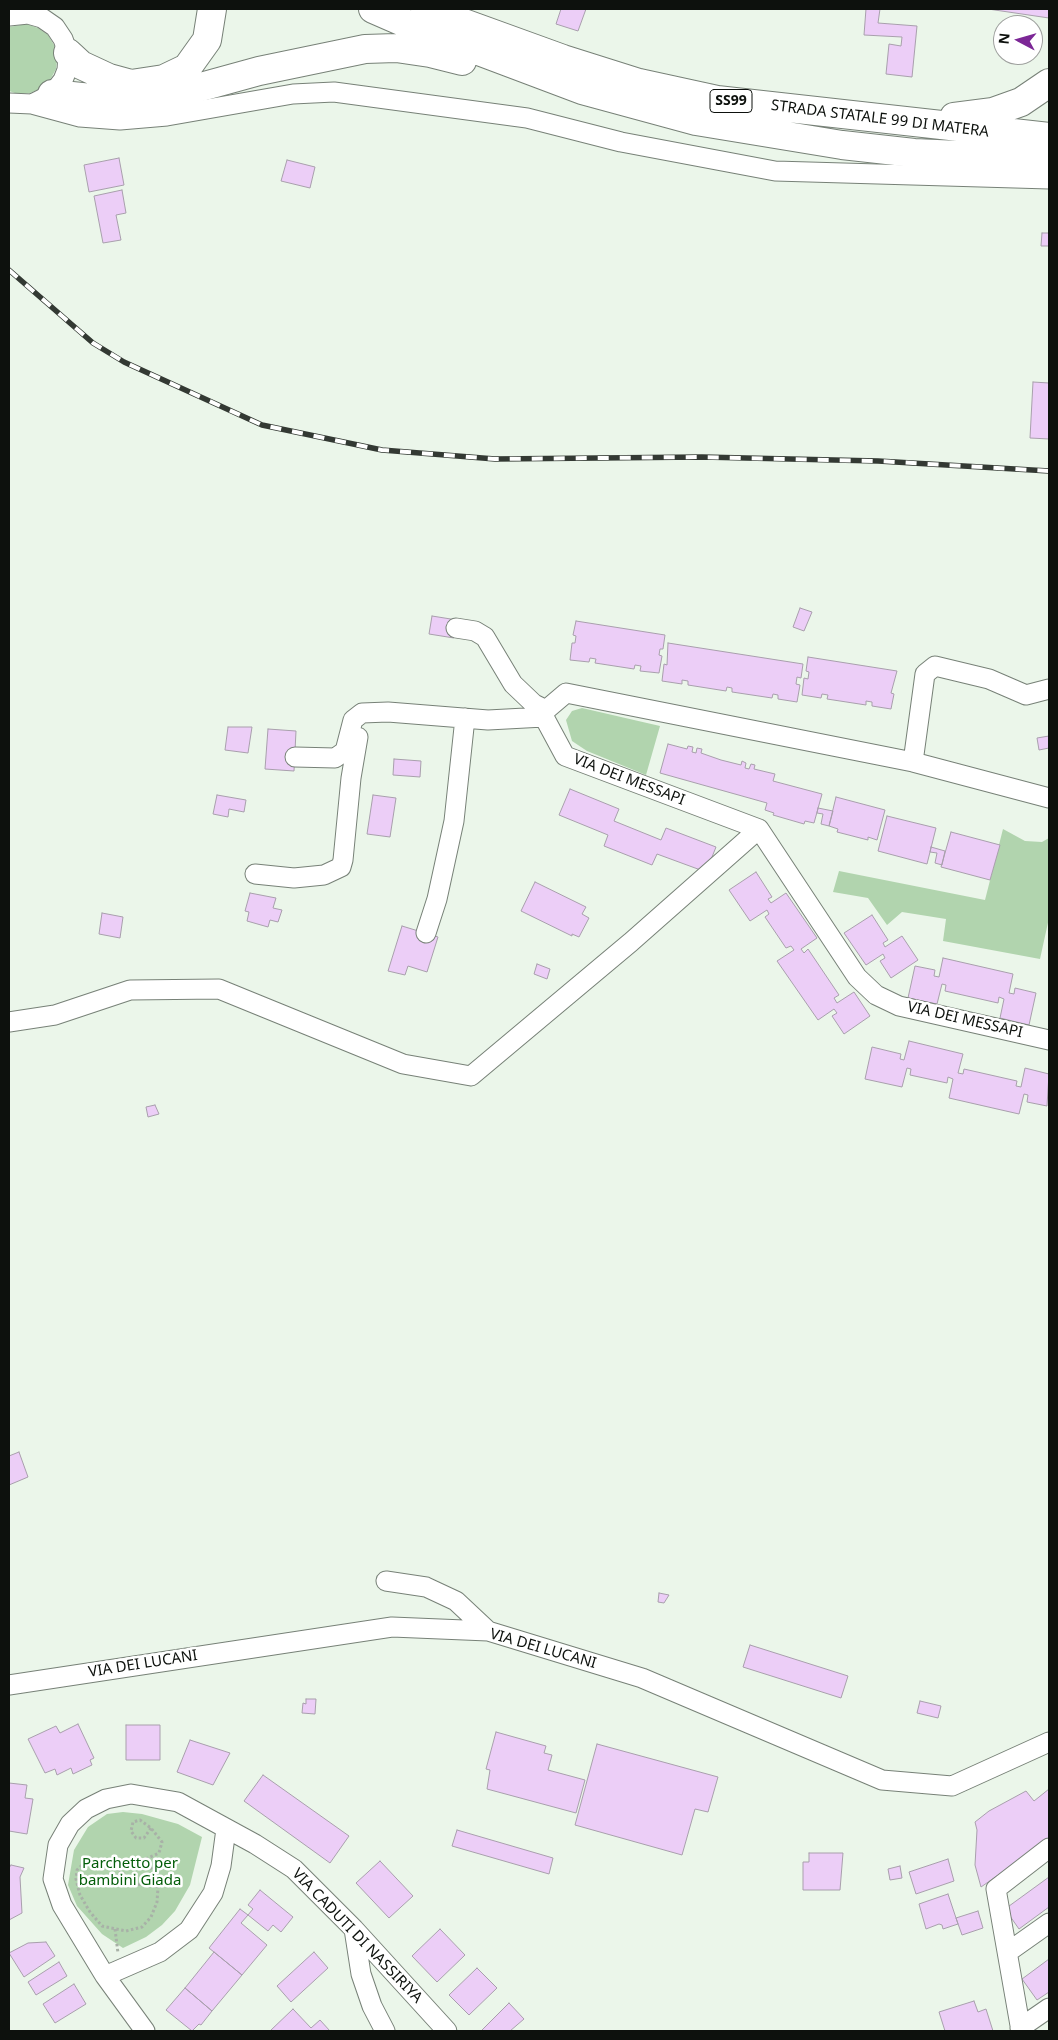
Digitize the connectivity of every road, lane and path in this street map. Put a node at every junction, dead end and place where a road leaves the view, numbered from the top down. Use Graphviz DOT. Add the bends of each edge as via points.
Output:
graph roads {
  1 [pos="212,9"];
  2 [pos="373,9"];
  3 [pos="426,9"];
  4 [pos="24,11"];
  5 [pos="9,16"];
  6 [pos="68,53"];
  7 [pos="1049,83"];
  8 [pos="42,99"];
  9 [pos="717,100"];
  10 [pos="9,103"];
  11 [pos="696,121"];
  12 [pos="1049,137"];
  13 [pos="1049,159"];
  14 [pos="1049,178"];
  15 [pos="456,628"];
  16 [pos="1049,689"];
  17 [pos="362,713"];
  18 [pos="545,714"];
  19 [pos="464,718"];
  20 [pos="295,757"];
  21 [pos="913,762"];
  22 [pos="1049,798"];
  23 [pos="759,829"];
  24 [pos="255,874"];
  25 [pos="426,933"];
  26 [pos="9,1022"];
  27 [pos="1049,1040"];
  28 [pos="386,1581"];
  29 [pos="488,1631"];
  30 [pos="9,1685"];
  31 [pos="1049,1742"];
  32 [pos="151,1828"];
  33 [pos="226,1829"];
  34 [pos="1049,1848"];
  35 [pos="158,1887"];
  36 [pos="1049,1923"];
  37 [pos="115,1929"];
  38 [pos="354,1930"];
  39 [pos="1008,1952"];
  40 [pos="108,1967"];
  41 [pos="1049,2008"];
  42 [pos="1020,2030"];
  43 [pos="145,2031"];
  44 [pos="385,2031"];
  45 [pos="447,2031"];
  1 -- 6 [label="highway" via="207,40 186,68 164,80 131,84 81,65"];
  2 -- 11 [label="highway, SS99" via="582,90"];
  3 -- 9 [label="highway, STRADA STATALE 99 DI MATERA / SS99" via="639,83"];
  4 -- 5 [label="street"];
  4 -- 6 [label="street" via="42,18 55,28"];
  6 -- 8 [label="street" via="63,80"];
  7 -- 9 [label="highway" via="1022,102 993,112 963,117"];
  8 -- 10 [label="street"];
  8 -- 11 [label="highway" via="150,101 258,71 344,52 396,48 430,53 493,70 560,96 631,116 660,123"];
  8 -- 14 [label="street" via="80,117 120,120 167,116 294,94 334,92 527,118 621,142 775,171"];
  9 -- 12 [label="highway, STRADA STATALE 99 DI MATERA / SS99"];
  11 -- 13 [label="highway, SS99" via="842,145"];
  15 -- 18 [label="street" via="475,631 485,638 520,692"];
  16 -- 21 [label="street" via="1026,695 989,679 935,666 924,674"];
  17 -- 19 [label="street"];
  17 -- 20 [label="street" via="353,720 345,751 335,758"];
  17 -- 24 [label="street" via="341,867 324,876 294,878"];
  18 -- 19 [label="street" via="504,720"];
  18 -- 21 [label="street" via="566,693"];
  18 -- 23 [label="street, VIA DEI MESSAPI" via="565,756"];
  19 -- 25 [label="street" via="454,821"];
  21 -- 22 [label="street"];
  23 -- 26 [label="street" via="471,1076 403,1064 219,989 130,990 55,1015"];
  23 -- 27 [label="street, VIA DEI MESSAPI" via="857,977 876,995 899,1006"];
  28 -- 29 [label="street" via="426,1587 456,1600"];
  29 -- 30 [label="street, VIA DEI LUCANI" via="392,1627"];
  29 -- 31 [label="street, VIA DEI LUCANI" via="642,1678 882,1780 952,1786"];
  32 -- 32 [label="path" via="140,1820 133,1822 131,1831 136,1838 144,1838"];
  32 -- 35 [label="path" via="162,1842 161,1849 141,1861 149,1864"];
  33 -- 38 [label="street, VIA CADUTI DI NASSIRIYA" via="294,1869"];
  33 -- 40 [label="street" via="213,1893 189,1930 160,1952"];
  33 -- 40 [label="street, VIA CADUTI DI NASSIRIYA" via="178,1802 131,1794 106,1799 86,1809 70,1824 58,1845 53,1879 62,1905"];
  34 -- 39 [label="street" via="996,1889"];
  35 -- 37 [label="path" via="157,1902 142,1927 126,1932"];
  35 -- 37 [label="path" via="137,1884 120,1870 95,1864 82,1865 77,1870 76,1879 80,1895 102,1926"];
  36 -- 39 [label="street"];
  37 -- 40 [label="path" via="118,1953"];
  38 -- 44 [label="street" via="361,1974"];
  38 -- 45 [label="street, VIA CADUTI DI NASSIRIYA"];
  39 -- 42 [label="street"];
  40 -- 43 [label="street, VIA CADUTI DI NASSIRIYA"];
  41 -- 42 [label="street"];
}
